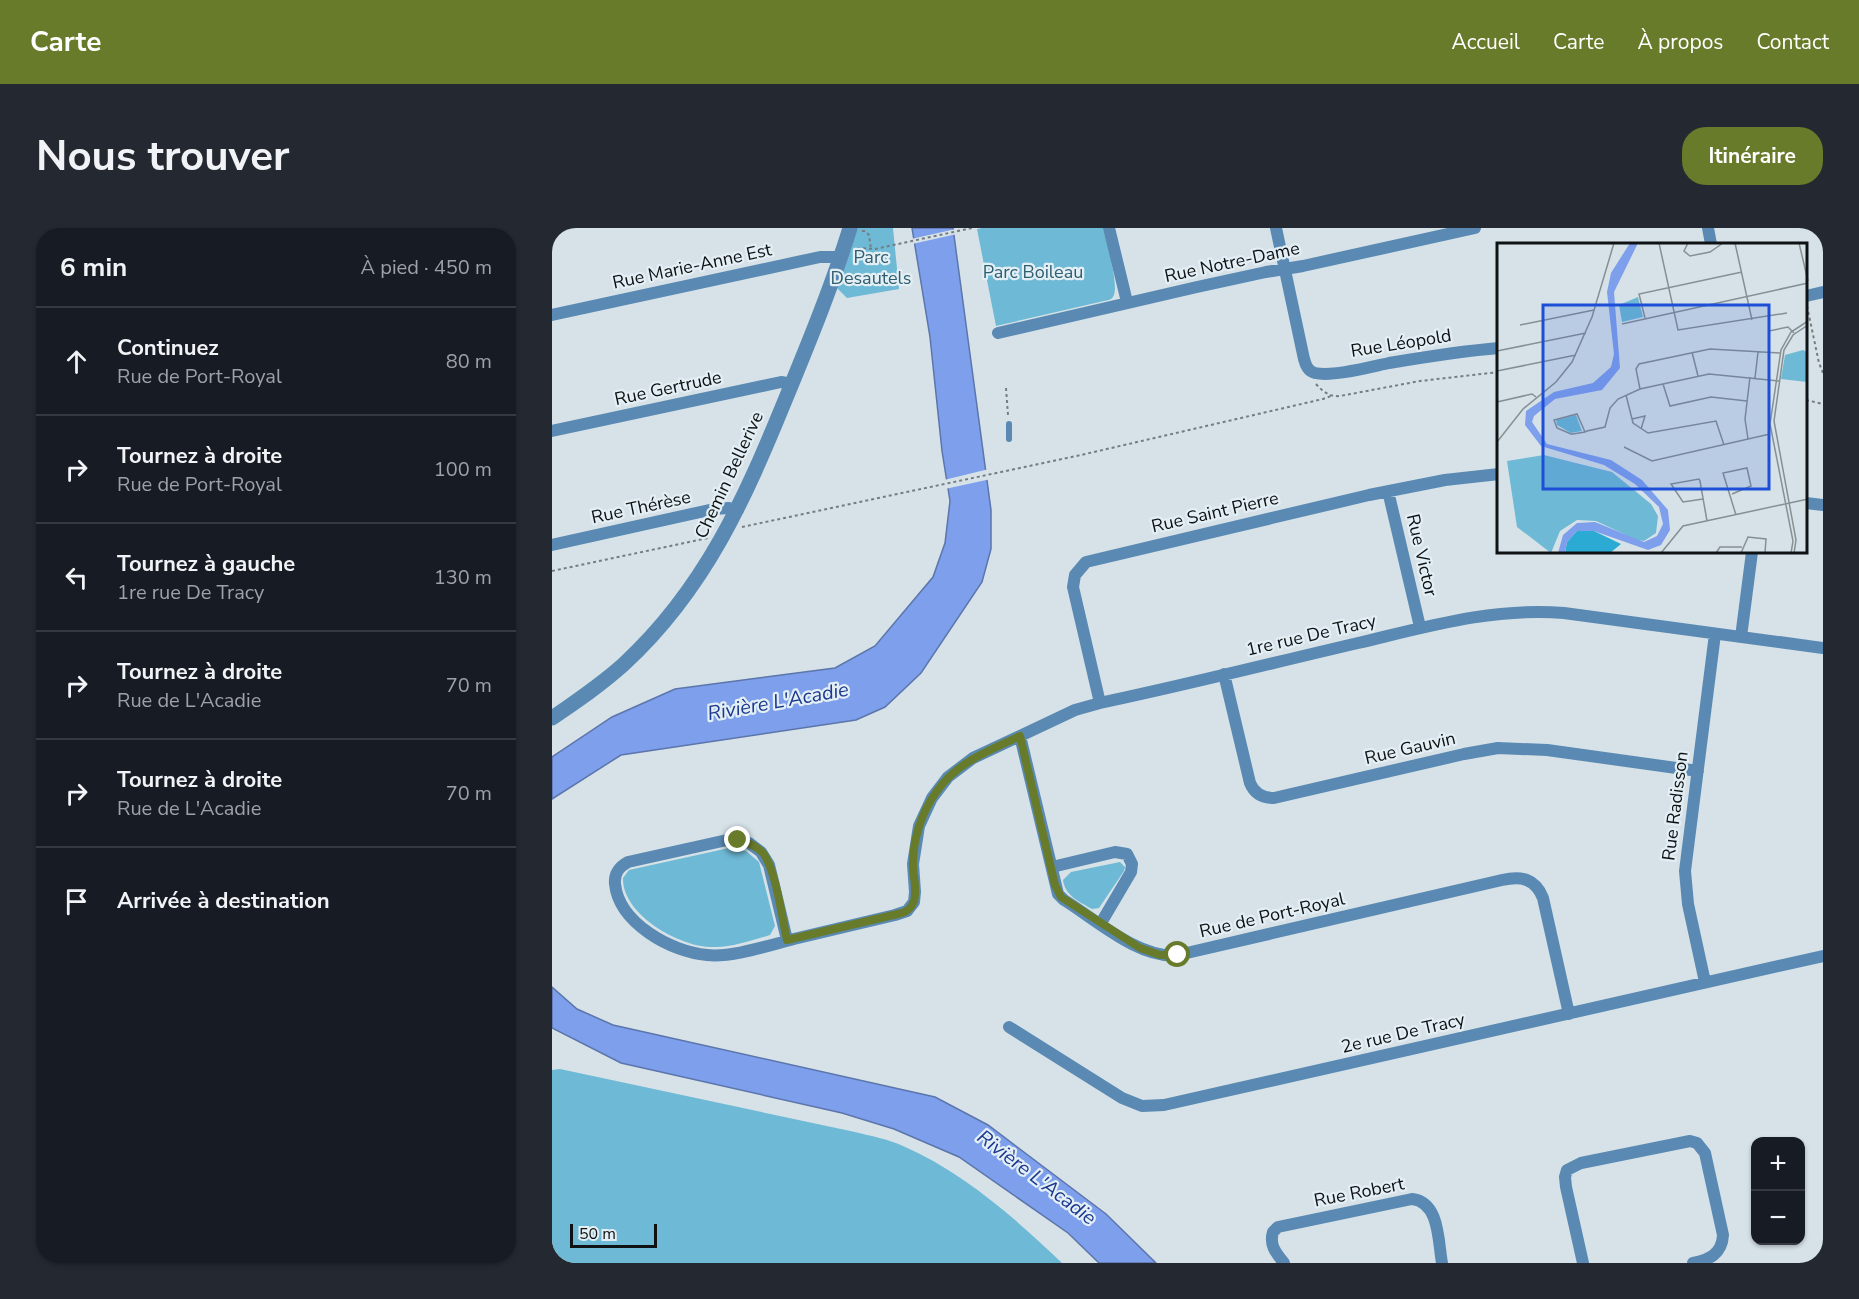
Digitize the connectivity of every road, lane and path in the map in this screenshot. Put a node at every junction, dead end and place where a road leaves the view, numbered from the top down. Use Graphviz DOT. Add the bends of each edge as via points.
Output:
graph roads {
  1 [pos="972,228"];
  2 [pos="1109,228"];
  3 [pos="1276,228"];
  4 [pos="1475,228"];
  5 [pos="1708,228"];
  6 [pos="855,233"];
  7 [pos="858,243"];
  8 [pos="1711,243"];
  9 [pos="857,248"];
  10 [pos="871,249"];
  11 [pos="847,253"];
  12 [pos="1285,269"];
  13 [pos="1823,292"];
  14 [pos="1808,296"];
  15 [pos="1127,302"];
  16 [pos="552,315"];
  17 [pos="1808,315"];
  18 [pos="998,333"];
  19 [pos="1497,348"];
  20 [pos="1497,372"];
  21 [pos="1823,373"];
  22 [pos="1316,383"];
  23 [pos="792,384"];
  24 [pos="1006,388"];
  25 [pos="1330,396"];
  26 [pos="1808,400"];
  27 [pos="1823,404"];
  28 [pos="1009,424"];
  29 [pos="552,431"];
  30 [pos="1009,439"];
  31 [pos="1497,474"];
  32 [pos="1388,491"];
  33 [pos="1808,503"];
  34 [pos="1823,505"];
  35 [pos="738,510"];
  36 [pos="736,528"];
  37 [pos="714,536"];
  38 [pos="552,544"];
  39 [pos="1752,554"];
  40 [pos="552,572"];
  41 [pos="1420,627"];
  42 [pos="1715,634"];
  43 [pos="1740,637"];
  44 [pos="1823,648"];
  45 [pos="1224,674"];
  46 [pos="1100,703"];
  47 [pos="552,718"];
  48 [pos="1020,736"];
  49 [pos="1698,771"];
  50 [pos="1052,867"];
  51 [pos="1101,923"];
  52 [pos="787,940"];
  53 [pos="1823,956"];
  54 [pos="1705,982"];
  55 [pos="1569,1014"];
  56 [pos="1009,1027"];
  57 [pos="1284,1263"];
  58 [pos="1442,1263"];
  59 [pos="1583,1263"];
  60 [pos="1693,1263"];
  1 -- 10 [label="path"];
  2 -- 15 [label="street"];
  3 -- 12 [label="street"];
  4 -- 12 [label="street, Rue Notre-Dame"];
  5 -- 8 [label="street"];
  6 -- 10 [label="path" via="867,232"];
  6 -- 11 [label="street, Chemin Bellerive"];
  7 -- 9 [label="path"];
  9 -- 10 [label="path"];
  9 -- 11 [label="path"];
  11 -- 16 [label="street, Rue Marie-Anne Est"];
  11 -- 23 [label="street, Chemin Bellerive"];
  12 -- 15 [label="street, Rue Notre-Dame"];
  12 -- 19 [label="street, Rue Léopold" via="1310,370 1325,373"];
  13 -- 14 [label="street"];
  15 -- 18 [label="street, Rue Notre-Dame"];
  17 -- 21 [label="path"];
  20 -- 25 [label="path"];
  22 -- 25 [label="path"];
  23 -- 29 [label="street, Rue Gertrude" via="781,382"];
  23 -- 35 [label="street, Chemin Bellerive"];
  24 -- 28 [label="path"];
  25 -- 36 [label="path"];
  26 -- 27 [label="path"];
  28 -- 30 [label="lane"];
  31 -- 32 [label="street, Rue Saint Pierre"];
  32 -- 41 [label="street, Rue Victor"];
  32 -- 46 [label="street, Rue Saint Pierre" via="1094,559 1082,565 1073,587"];
  33 -- 34 [label="street"];
  35 -- 38 [label="street, Rue Thérèse" via="714,509"];
  35 -- 47 [label="street, Chemin Bellerive" via="699,575 653,634 615,672"];
  37 -- 40 [label="path"];
  39 -- 43 [label="street"];
  41 -- 42 [label="street, 1re rue De Tracy" via="1483,615 1533,611"];
  41 -- 45 [label="street, 1re rue De Tracy"];
  42 -- 43 [label="street, 1re rue De Tracy"];
  42 -- 49 [label="street, Rue Radisson"];
  43 -- 44 [label="street, 1re rue De Tracy"];
  45 -- 46 [label="street, 1re rue De Tracy"];
  45 -- 49 [label="street, Rue Gauvin" via="1250,783 1255,792 1267,798 1482,750 1514,747"];
  46 -- 48 [label="street, 1re rue De Tracy"];
  48 -- 50 [label="street, Rue de Port-Royal"];
  48 -- 52 [label="street, 1re rue De Tracy" via="966,762 936,791 915,841 912,906 902,913"];
  49 -- 54 [label="street, Rue Radisson" via="1685,879"];
  50 -- 51 [label="street, Rue de Port-Royal" via="1061,897"];
  50 -- 51 [label="street" via="1115,852 1130,857 1131,872"];
  51 -- 55 [label="street, Rue de Port-Royal" via="1147,951 1172,956 1502,880 1525,879 1537,886 1543,898"];
  52 -- 52 [label="street" via="717,956 685,950 650,933 629,916 618,898 615,875 628,862 727,840 745,842 761,852 769,865"];
  53 -- 54 [label="street, 2e rue De Tracy"];
  54 -- 55 [label="street, 2e rue De Tracy"];
  55 -- 56 [label="street, 2e rue De Tracy" via="1156,1106 1122,1098"];
  57 -- 58 [label="street, Rue Robert" via="1272,1243 1278,1227 1412,1199 1426,1204 1432,1214"];
  59 -- 60 [label="street" via="1566,1187 1567,1170 1581,1163 1690,1141 1705,1153 1723,1235 1715,1254"];
}
